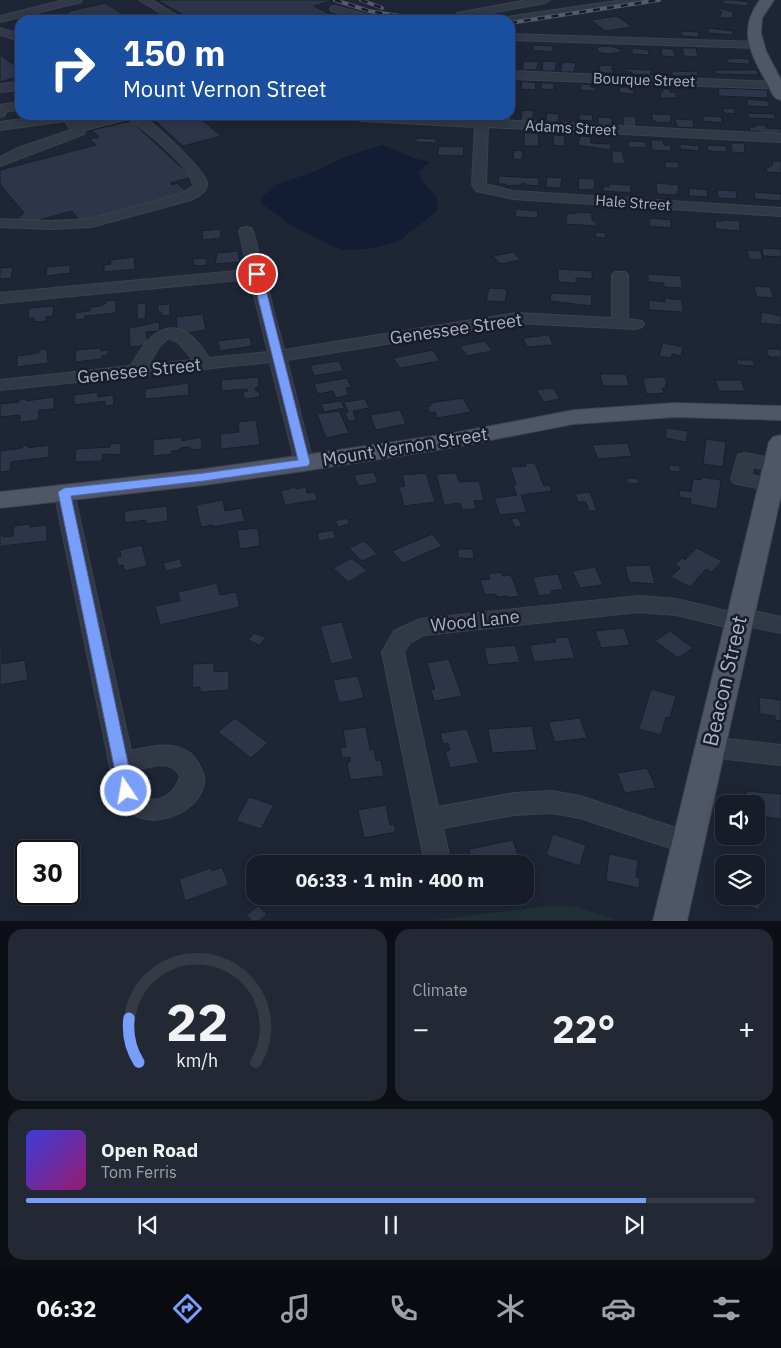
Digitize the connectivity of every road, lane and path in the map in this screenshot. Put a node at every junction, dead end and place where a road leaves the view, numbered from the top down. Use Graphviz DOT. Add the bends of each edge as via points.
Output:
graph roads {
  1 [pos="77,0"];
  2 [pos="144,0"];
  3 [pos="546,0"];
  4 [pos="645,0"];
  5 [pos="767,0"];
  6 [pos="335,9"];
  7 [pos="15,15"];
  8 [pos="16,15"];
  9 [pos="171,15"];
  10 [pos="357,15"];
  11 [pos="461,15"];
  12 [pos="0,19"];
  13 [pos="515,19"];
  14 [pos="0,31"];
  15 [pos="15,36"];
  16 [pos="515,37"];
  17 [pos="758,45"];
  18 [pos="515,75"];
  19 [pos="15,86"];
  20 [pos="0,88"];
  21 [pos="779,90"];
  22 [pos="15,107"];
  23 [pos="0,110"];
  24 [pos="75,120"];
  25 [pos="136,120"];
  26 [pos="410,120"];
  27 [pos="482,123"];
  28 [pos="0,126"];
  29 [pos="781,138"];
  30 [pos="0,162"];
  31 [pos="781,212"];
  32 [pos="0,223"];
  33 [pos="246,231"];
  34 [pos="257,274"];
  35 [pos="620,275"];
  36 [pos="0,298"];
  37 [pos="278,356"];
  38 [pos="203,364"];
  39 [pos="137,371"];
  40 [pos="0,385"];
  41 [pos="781,413"];
  42 [pos="304,463"];
  43 [pos="776,464"];
  44 [pos="64,492"];
  45 [pos="0,500"];
  46 [pos="739,619"];
  47 [pos="781,625"];
  48 [pos="710,747"];
  49 [pos="781,755"];
  50 [pos="121,764"];
  51 [pos="428,820"];
  52 [pos="688,843"];
  53 [pos="436,855"];
  54 [pos="670,920"];
  1 -- 8 [label="street"];
  2 -- 9 [label="street"];
  3 -- 11 [label="street"];
  4 -- 13 [label="street"];
  5 -- 17 [label="main road" via="754,23"];
  6 -- 10 [label="street"];
  7 -- 12 [label="street"];
  14 -- 15 [label="street"];
  16 -- 17 [label="street"];
  17 -- 21 [label="main road"];
  18 -- 21 [label="street, Bourque Street"];
  19 -- 20 [label="street"];
  22 -- 23 [label="street"];
  24 -- 28 [label="street"];
  24 -- 30 [label="street" via="79,131"];
  25 -- 32 [label="street" via="190,167 199,179 197,191 186,197 92,223"];
  26 -- 27 [label="street, Adams Street"];
  27 -- 29 [label="street, Adams Street"];
  27 -- 31 [label="street, Hale Street" via="481,188 545,198"];
  33 -- 34 [label="street"];
  34 -- 36 [label="street"];
  34 -- 37 [label="street"];
  35 -- 37 [label="street, Genessee Street" via="628,323 508,319"];
  37 -- 38 [label="street, Genesee Street"];
  37 -- 42 [label="street"];
  38 -- 39 [label="street, Genesee Street"];
  38 -- 39 [label="street" via="190,342 170,334 156,340"];
  39 -- 40 [label="street, Genesee Street"];
  41 -- 42 [label="main road, Mount Vernon Street" via="674,410 574,417 449,441"];
  42 -- 44 [label="main road, Mount Vernon Street"];
  43 -- 46 [label="main road, Beacon Street"];
  44 -- 45 [label="main road, Mount Vernon Street"];
  44 -- 50 [label="street"];
  46 -- 47 [label="street"];
  46 -- 48 [label="main road, Beacon Street"];
  46 -- 51 [label="street, Wood Lane" via="640,604 427,626 407,632 395,646 393,657"];
  48 -- 49 [label="street"];
  48 -- 52 [label="main road, Beacon Street"];
  51 -- 52 [label="street" via="514,804 552,802"];
  51 -- 53 [label="street, Wood Lane"];
  52 -- 54 [label="main road, Beacon Street"];
}
